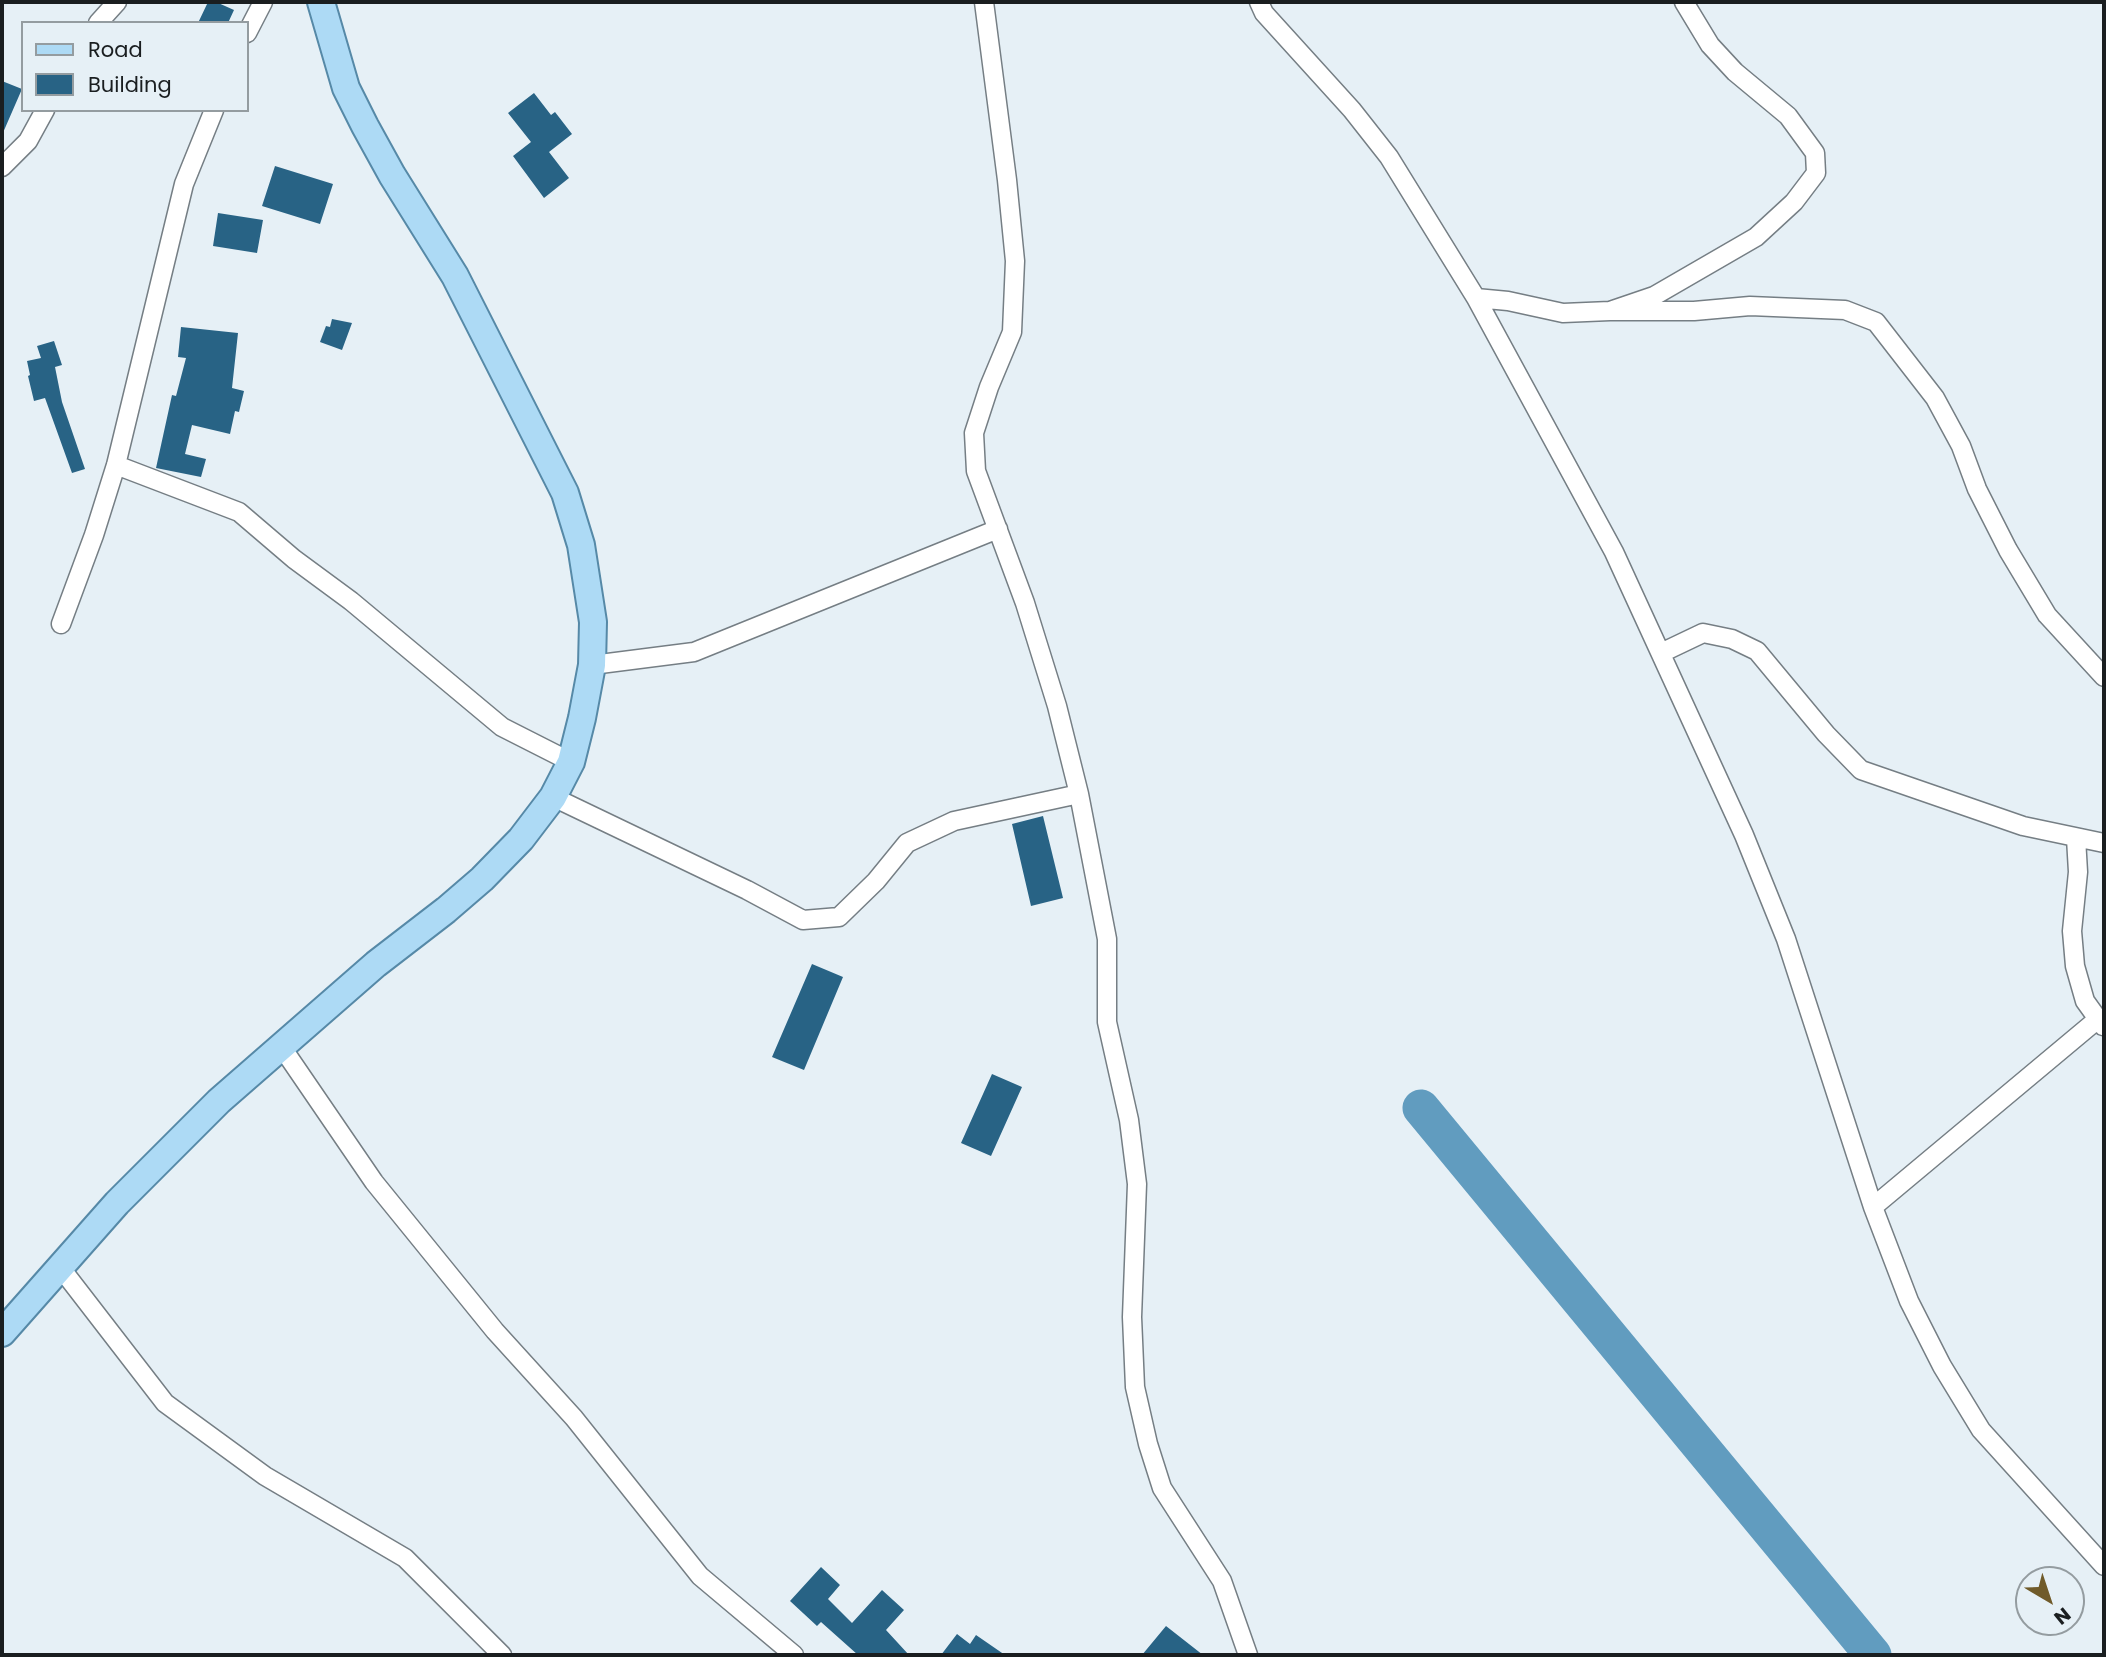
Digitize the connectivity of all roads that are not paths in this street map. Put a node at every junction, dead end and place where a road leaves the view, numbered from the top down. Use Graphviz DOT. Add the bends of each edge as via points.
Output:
graph roads {
  1 [pos="117,2"];
  2 [pos="263,2"];
  3 [pos="321,2"];
  4 [pos="984,2"];
  5 [pos="1259,2"];
  6 [pos="1684,2"];
  7 [pos="101,21"];
  8 [pos="248,31"];
  9 [pos="44,112"];
  10 [pos="213,112"];
  11 [pos="2,167"];
  12 [pos="1476,298"];
  13 [pos="1610,311"];
  14 [pos="116,466"];
  15 [pos="998,529"];
  16 [pos="61,624"];
  17 [pos="1661,653"];
  18 [pos="593,666"];
  19 [pos="2104,677"];
  20 [pos="571,762"];
  21 [pos="1079,793"];
  22 [pos="554,797"];
  23 [pos="2076,838"];
  24 [pos="2104,843"];
  25 [pos="2101,1023"];
  26 [pos="281,1046"];
  27 [pos="1873,1207"];
  28 [pos="60,1267"];
  29 [pos="2,1333"];
  30 [pos="2104,1566"];
  31 [pos="502,1655"];
  32 [pos="794,1655"];
  33 [pos="1248,1655"];
  1 -- 7 [label="street"];
  2 -- 8 [label="street"];
  3 -- 18 [label="main road" via="346,88 392,175 455,276 565,493 588,585"];
  4 -- 15 [label="street" via="1015,261 1012,332 974,433 976,471"];
  5 -- 12 [label="street" via="1389,157"];
  6 -- 13 [label="street" via="1710,46 1788,116 1815,153 1816,173 1794,202 1756,237 1654,296"];
  9 -- 11 [label="street" via="27,141"];
  10 -- 14 [label="street" via="184,184"];
  12 -- 13 [label="street" via="1563,313"];
  12 -- 17 [label="street" via="1615,552"];
  13 -- 19 [label="street" via="1750,306 1845,310 1876,322 1935,398 2008,550 2047,615"];
  14 -- 16 [label="street"];
  14 -- 20 [label="street" via="239,512 502,727"];
  15 -- 18 [label="street" via="694,652"];
  15 -- 21 [label="street" via="1057,706"];
  17 -- 23 [label="street" via="1703,634 1732,639 1757,651 1861,770 2023,826"];
  17 -- 27 [label="street" via="1786,939"];
  18 -- 20 [label="main road"];
  20 -- 22 [label="main road"];
  21 -- 22 [label="street" via="954,821 907,843 839,917 803,920"];
  21 -- 33 [label="street" via="1107,939 1107,1022 1129,1120 1137,1184 1132,1317 1135,1387 1162,1488 1222,1581"];
  22 -- 26 [label="main road" via="482,879"];
  23 -- 24 [label="street"];
  23 -- 25 [label="street" via="2075,966 2085,1000"];
  25 -- 27 [label="street"];
  26 -- 28 [label="main road" via="173,1145"];
  26 -- 32 [label="street" via="374,1182 700,1576"];
  27 -- 30 [label="street" via="1909,1301 1981,1430"];
  28 -- 29 [label="main road"];
  28 -- 31 [label="street" via="165,1403 265,1476 405,1558"];
}
